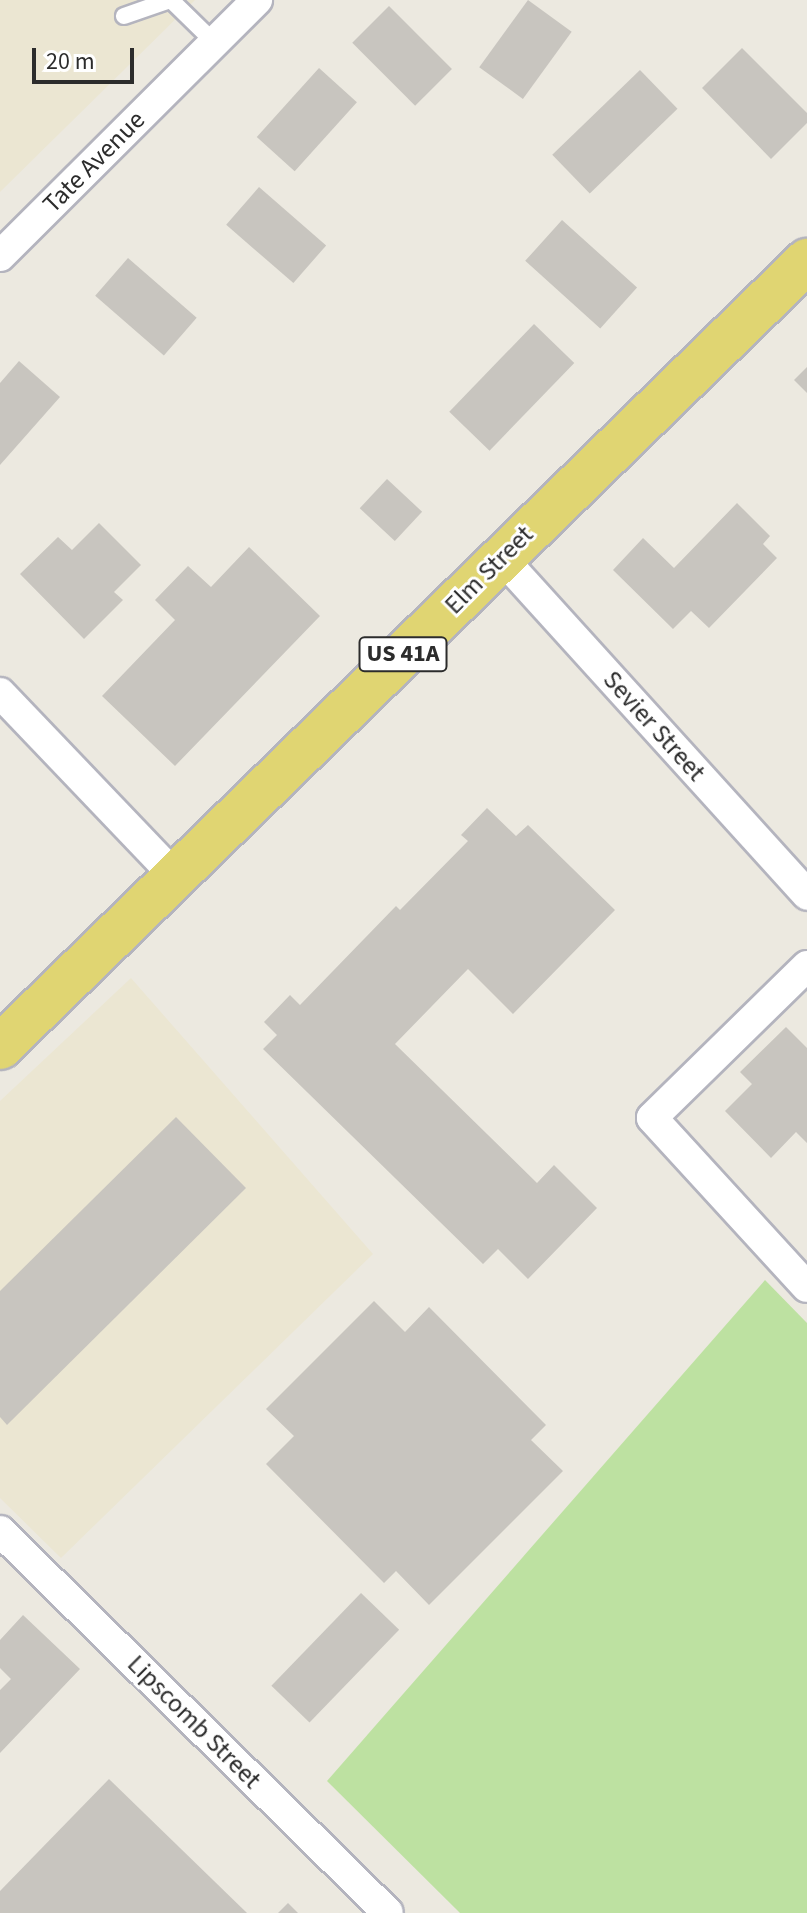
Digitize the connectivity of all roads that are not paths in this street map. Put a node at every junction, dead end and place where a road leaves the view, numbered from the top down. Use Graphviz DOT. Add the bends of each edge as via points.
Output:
graph roads {
  1 [pos="170,0"];
  2 [pos="257,0"];
  3 [pos="124,16"];
  4 [pos="214,42"];
  5 [pos="0,256"];
  6 [pos="807,261"];
  7 [pos="501,557"];
  8 [pos="0,693"];
  9 [pos="178,879"];
  10 [pos="807,895"];
  11 [pos="807,966"];
  12 [pos="0,1047"];
  13 [pos="807,1287"];
  14 [pos="0,1531"];
  15 [pos="388,1913"];
  1 -- 3 [label="lane"];
  1 -- 4 [label="lane"];
  2 -- 4 [label="street, Tate Avenue"];
  4 -- 5 [label="street, Tate Avenue"];
  6 -- 7 [label="main road, Elm Street / US 41A"];
  7 -- 9 [label="main road, Elm Street / US 41A"];
  7 -- 10 [label="street, Sevier Street"];
  8 -- 9 [label="street"];
  9 -- 12 [label="main road, Elm Street / US 41A"];
  11 -- 13 [label="street" via="652,1118"];
  14 -- 15 [label="street, Lipscomb Street"];
}
